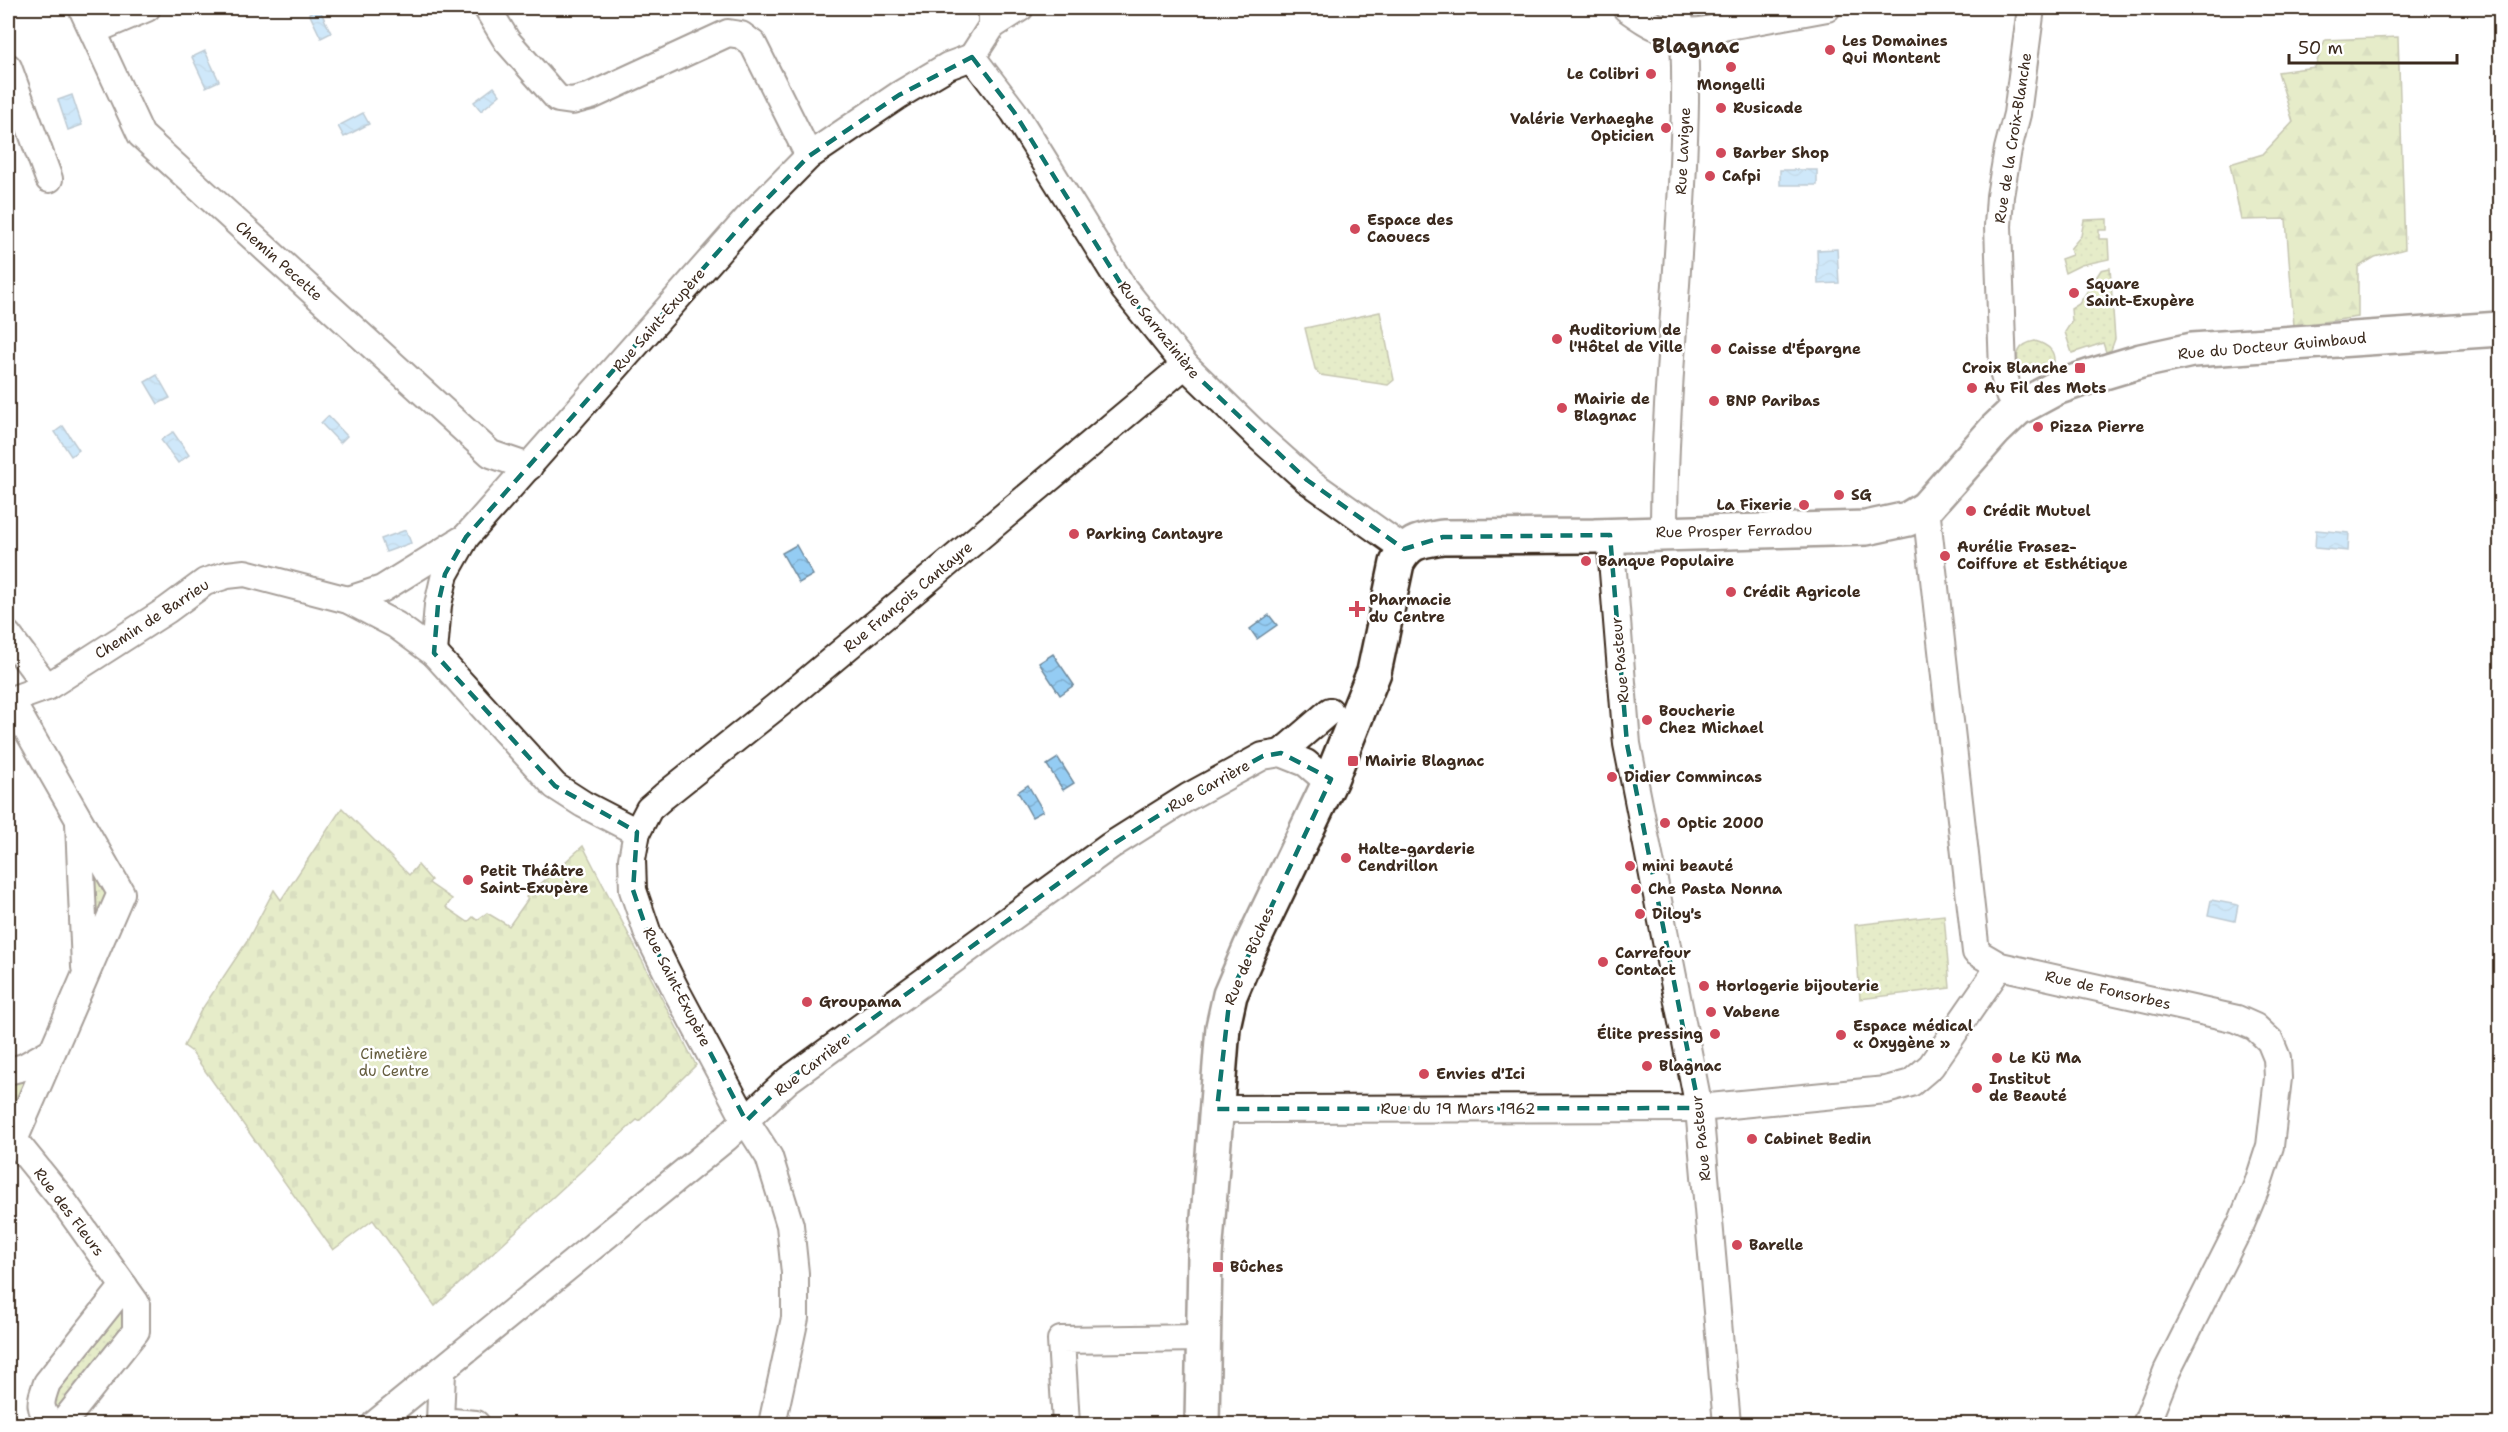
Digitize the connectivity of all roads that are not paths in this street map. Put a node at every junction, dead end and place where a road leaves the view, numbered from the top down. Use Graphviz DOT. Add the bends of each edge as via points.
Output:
graph roads {
  1 [pos="82,8"];
  2 [pos="147,8"];
  3 [pos="487,8"];
  4 [pos="1020,8"];
  5 [pos="1626,8"];
  6 [pos="1680,8"];
  7 [pos="1821,8"];
  8 [pos="2031,8"];
  9 [pos="992,17"];
  10 [pos="93,31"];
  11 [pos="1683,33"];
  12 [pos="972,57"];
  13 [pos="8,67"];
  14 [pos="809,156"];
  15 [pos="49,179"];
  16 [pos="2500,329"];
  17 [pos="1185,365"];
  18 [pos="2017,409"];
  19 [pos="529,467"];
  20 [pos="1926,508"];
  21 [pos="1664,524"];
  22 [pos="1610,535"];
  23 [pos="466,537"];
  24 [pos="1404,549"];
  25 [pos="348,600"];
  26 [pos="8,635"];
  27 [pos="434,653"];
  28 [pos="47,687"];
  29 [pos="9,701"];
  30 [pos="1330,711"];
  31 [pos="1281,753"];
  32 [pos="1331,779"];
  33 [pos="79,817"];
  34 [pos="637,832"];
  35 [pos="2000,966"];
  36 [pos="85,973"];
  37 [pos="52,1051"];
  38 [pos="8,1071"];
  39 [pos="1700,1108"];
  40 [pos="1217,1109"];
  41 [pos="746,1121"];
  42 [pos="11,1136"];
  43 [pos="124,1286"];
  44 [pos="1203,1338"];
  45 [pos="441,1372"];
  46 [pos="51,1425"];
  47 [pos="62,1425"];
  48 [pos="375,1425"];
  49 [pos="476,1425"];
  50 [pos="772,1425"];
  51 [pos="1066,1425"];
  52 [pos="1202,1425"];
  53 [pos="1727,1425"];
  54 [pos="2146,1425"];
  1 -- 10 [label="street, Chemin Pecette"];
  2 -- 10 [label="street"];
  3 -- 14 [label="street" via="507,41 558,99 572,101 591,96 728,33 741,35 753,44"];
  4 -- 9 [label="street"];
  5 -- 11 [label="street" via="1655,28"];
  6 -- 11 [label="street, Rue Lavigne"];
  7 -- 11 [label="street"];
  8 -- 18 [label="street, Rue de la Croix-Blanche" via="1998,226 2003,371 2008,395"];
  9 -- 12 [label="street"];
  10 -- 19 [label="street, Chemin Pecette" via="141,135 491,454"];
  11 -- 21 [label="street, Rue Lavigne" via="1685,113"];
  12 -- 14 [label="street, Rue Saint-Exupère" via="948,66 899,95"];
  12 -- 17 [label="street, Rue Sarrazinière" via="1014,112 1124,289"];
  13 -- 15 [label="street"];
  14 -- 19 [label="street, Rue Saint-Exupère" via="747,219"];
  16 -- 18 [label="main road, Rue du Docteur Guimbaud" via="2192,350 2091,376 2056,388"];
  17 -- 24 [label="street, Rue Sarrazinière" via="1307,480"];
  17 -- 34 [label="street, Rue François Cantayre" via="783,701 663,796 649,809"];
  18 -- 20 [label="main road, Rue Prosper Ferradou"];
  19 -- 23 [label="street, Rue Saint-Exupère"];
  20 -- 21 [label="main road, Rue Prosper Ferradou" via="1908,519 1866,528"];
  20 -- 35 [label="street, Rue de Fonsorbes" via="1976,952"];
  21 -- 22 [label="main road, Rue Prosper Ferradou"];
  22 -- 24 [label="main road, Rue Prosper Ferradou" via="1443,537 1422,540"];
  22 -- 39 [label="street, Rue Pasteur" via="1627,744"];
  23 -- 25 [label="street" via="382,589"];
  23 -- 27 [label="street, Rue Saint-Exupère" via="445,574"];
  24 -- 32 [label="main road, Rue de Bûches" via="1397,563 1374,672"];
  25 -- 27 [label="street" via="396,625"];
  25 -- 28 [label="street, Chemin de Barrieu" via="245,573 227,575 205,582"];
  26 -- 28 [label="street"];
  27 -- 34 [label="street" via="555,786"];
  28 -- 29 [label="street, Chemin de Barrieu"];
  29 -- 33 [label="street, Rue des Fleurs"];
  30 -- 31 [label="street, Rue Carrière"];
  31 -- 32 [label="street"];
  31 -- 41 [label="street, Rue Carrière" via="1263,756 1235,771 1110,846 788,1080"];
  32 -- 40 [label="main road, Rue de Bûches" via="1230,995 1223,1027"];
  33 -- 36 [label="street, Rue des Fleurs"];
  33 -- 36 [label="street, Rue des Fleurs" via="122,893"];
  34 -- 41 [label="street, Rue Saint-Exupère" via="632,859 633,890 648,934"];
  35 -- 39 [label="street, Rue du 19 Mars 1962" via="1931,1066 1911,1083 1886,1090"];
  35 -- 54 [label="street, Rue de Fonsorbes" via="2237,1019 2255,1027 2270,1041 2277,1058 2270,1146 2258,1183 2167,1371"];
  36 -- 37 [label="street, Rue des Fleurs"];
  37 -- 38 [label="street"];
  37 -- 42 [label="street, Rue des Fleurs"];
  39 -- 40 [label="street, Rue du 19 Mars 1962"];
  39 -- 53 [label="street, Rue Pasteur"];
  40 -- 44 [label="main road, Rue de Bûches" via="1204,1256"];
  41 -- 45 [label="street, Rue Carrière"];
  41 -- 50 [label="street, Rue Saint-Exupère" via="769,1157 790,1226 795,1273 795,1318"];
  42 -- 43 [label="street, Rue des Fleurs"];
  43 -- 46 [label="street" via="47,1383 41,1413"];
  43 -- 47 [label="street, Rue des Fleurs" via="136,1304 136,1331"];
  44 -- 51 [label="street" via="1061,1340"];
  44 -- 52 [label="main road, Rue de Bûches"];
  45 -- 48 [label="street, Rue Carrière"];
  45 -- 49 [label="street" via="440,1421"];
}
